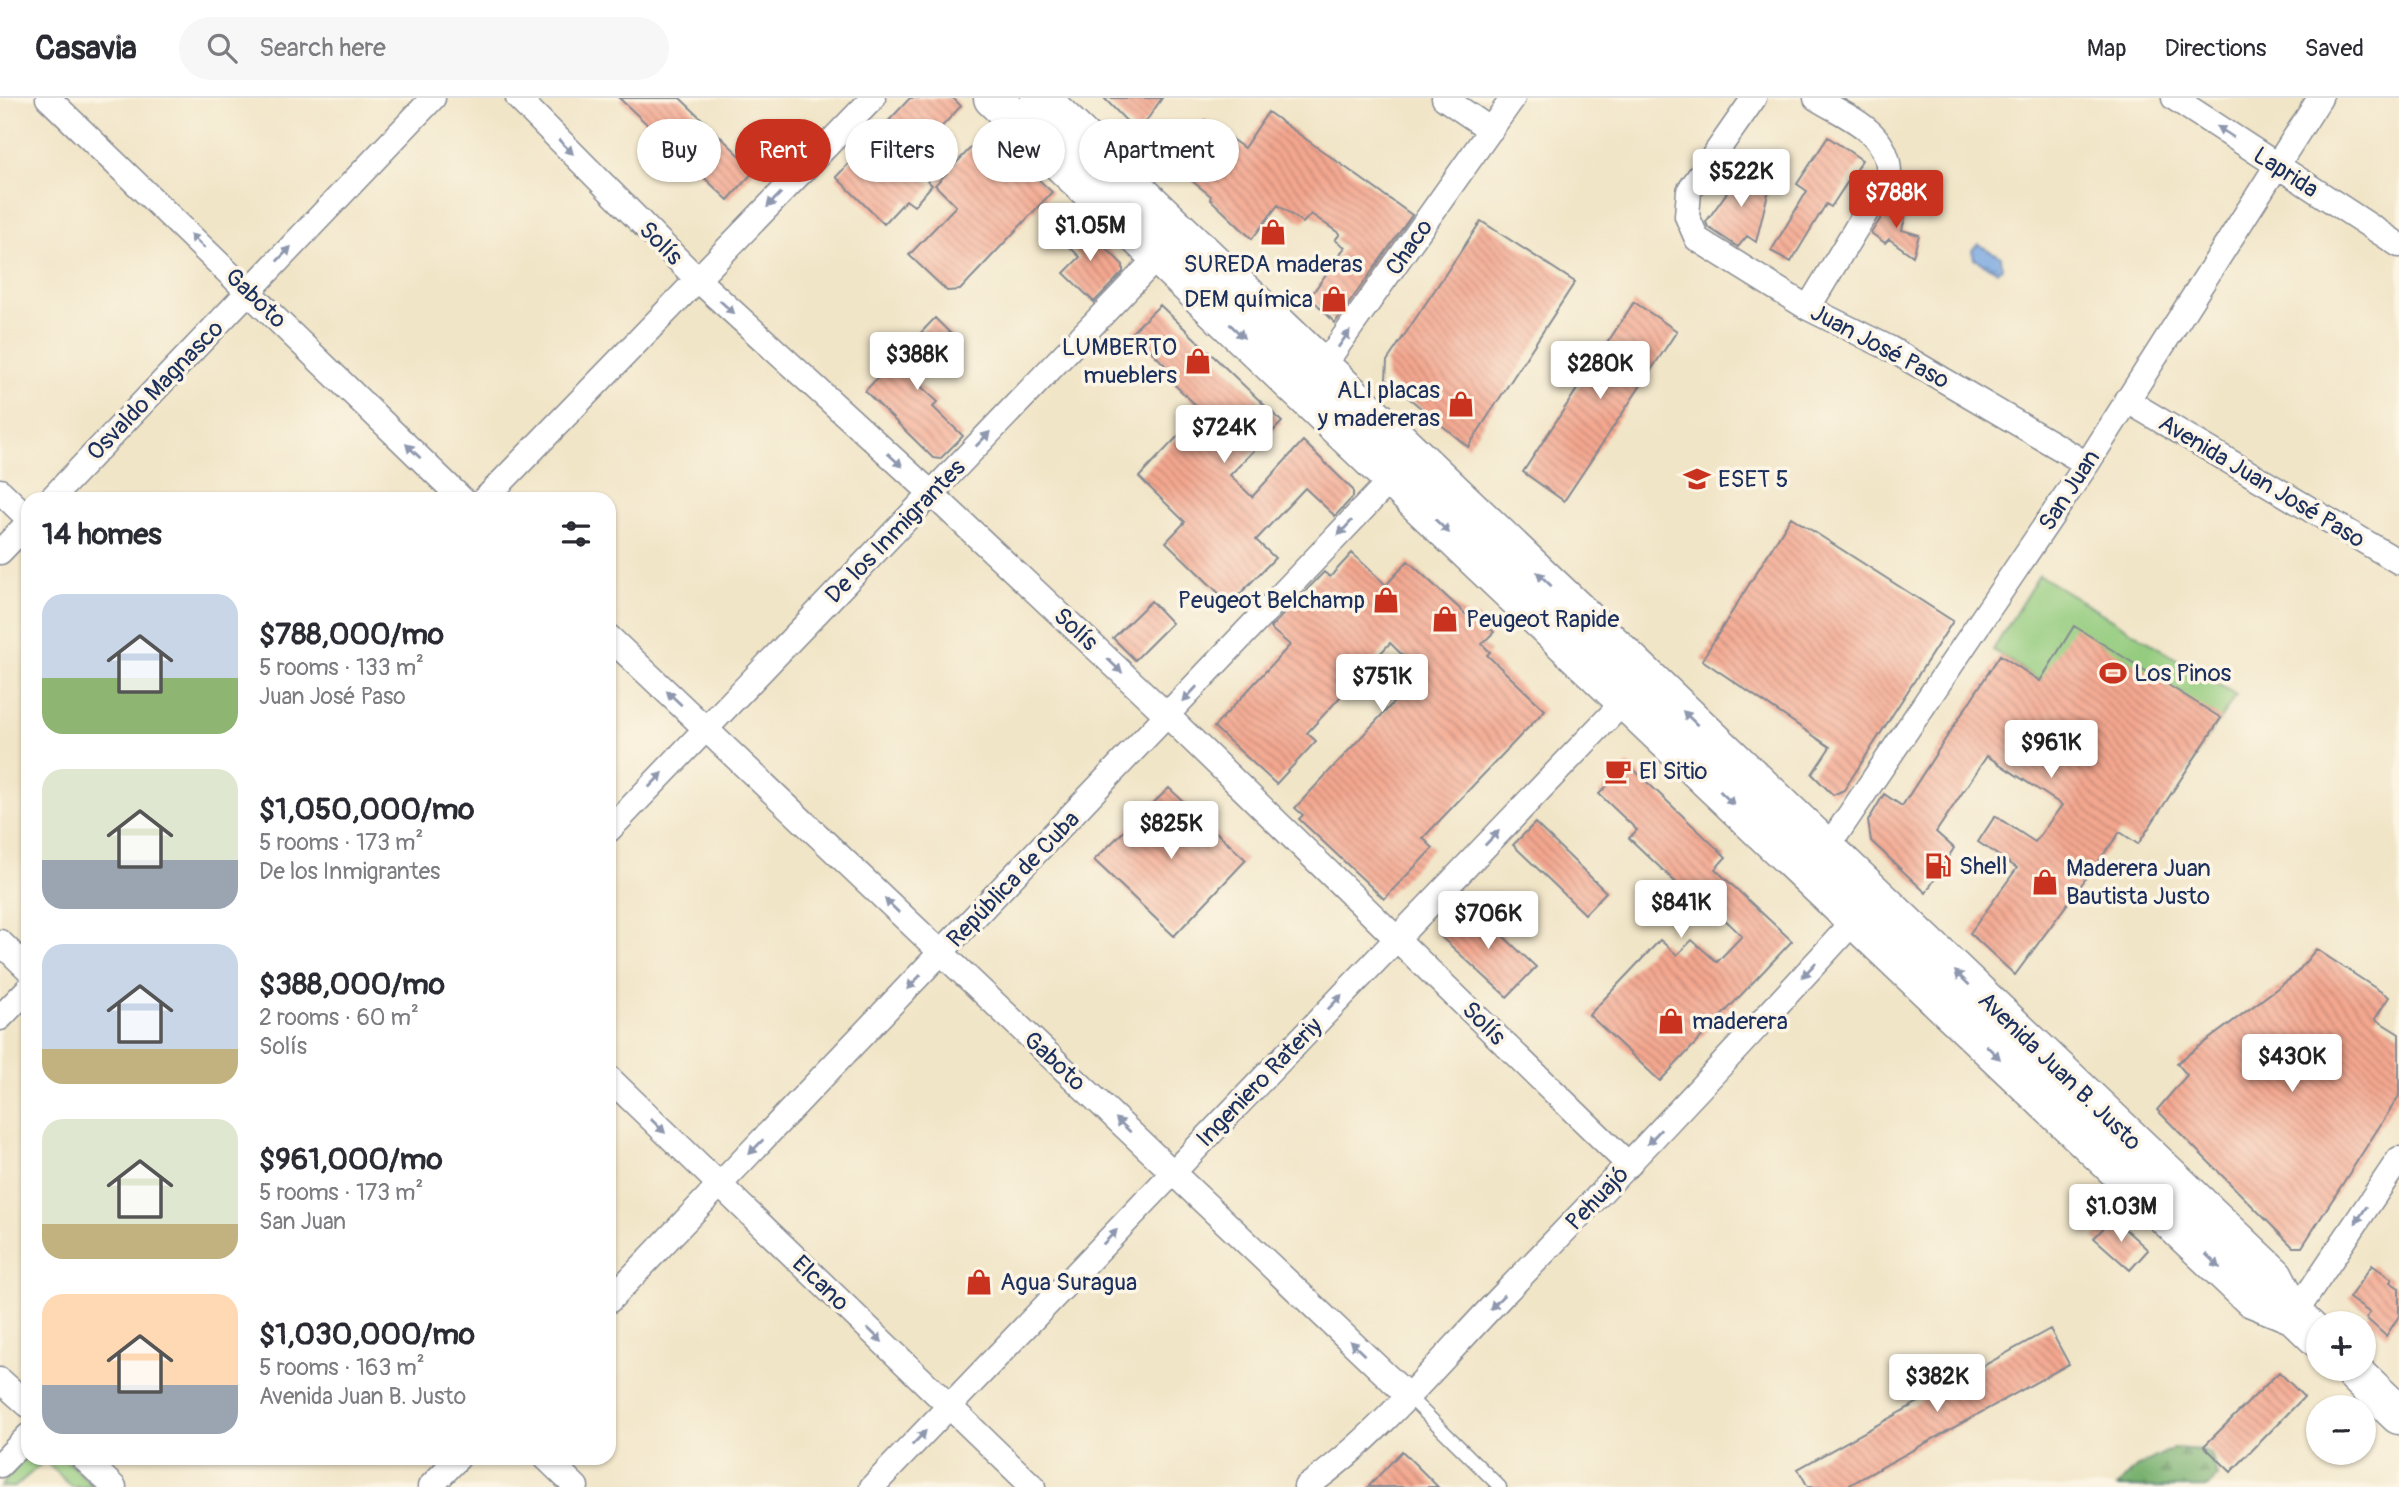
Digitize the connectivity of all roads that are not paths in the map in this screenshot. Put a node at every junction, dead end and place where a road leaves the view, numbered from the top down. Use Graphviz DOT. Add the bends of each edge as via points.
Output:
graph roads {
  1 [pos="48,98"];
  2 [pos="433,98"];
  3 [pos="518,98"];
  4 [pos="873,98"];
  5 [pos="993,98"];
  6 [pos="1040,98"];
  7 [pos="1444,98"];
  8 [pos="1513,98"];
  9 [pos="1754,98"];
  10 [pos="1816,98"];
  11 [pos="2174,98"];
  12 [pos="2320,98"];
  13 [pos="1491,130"];
  14 [pos="2276,166"];
  15 [pos="1170,244"];
  16 [pos="2399,245"];
  17 [pos="697,279"];
  18 [pos="249,291"];
  19 [pos="1808,308"];
  20 [pos="1312,380"];
  21 [pos="2126,400"];
  22 [pos="2087,464"];
  23 [pos="1403,467"];
  24 [pos="0,491"];
  25 [pos="58,492"];
  26 [pos="455,492"];
  27 [pos="492,492"];
  28 [pos="931,493"];
  29 [pos="21,513"];
  30 [pos="21,528"];
  31 [pos="0,552"];
  32 [pos="2399,562"];
  33 [pos="616,644"];
  34 [pos="1636,689"];
  35 [pos="1168,717"];
  36 [pos="706,728"];
  37 [pos="616,823"];
  38 [pos="1817,862"];
  39 [pos="1866,908"];
  40 [pos="1397,937"];
  41 [pos="0,942"];
  42 [pos="941,953"];
  43 [pos="21,962"];
  44 [pos="21,996"];
  45 [pos="0,1017"];
  46 [pos="616,1086"];
  47 [pos="2399,1159"];
  48 [pos="1629,1165"];
  49 [pos="1172,1172"];
  50 [pos="720,1185"];
  51 [pos="616,1294"];
  52 [pos="2315,1311"];
  53 [pos="2306,1327"];
  54 [pos="0,1380"];
  55 [pos="2364,1381"];
  56 [pos="1407,1395"];
  57 [pos="21,1399"];
  58 [pos="949,1406"];
  59 [pos="2399,1415"];
  60 [pos="21,1443"];
  61 [pos="0,1465"];
  62 [pos="90,1465"];
  63 [pos="451,1465"];
  64 [pos="553,1465"];
  65 [pos="114,1487"];
  66 [pos="430,1487"];
  67 [pos="576,1487"];
  68 [pos="872,1487"];
  69 [pos="1033,1487"];
  70 [pos="1306,1487"];
  71 [pos="1500,1487"];
  18 -- 1 [label="street, Gaboto, one-way"];
  18 -- 2 [label="street, Osvaldo Magnasco, one-way"];
  3 -- 17 [label="street, Solís, one-way"];
  4 -- 17 [label="street, one-way"];
  5 -- 15 [label="main road, Avenida Juan B. Justo"];
  6 -- 15 [label="main road, Avenida Juan B. Justo"];
  7 -- 13 [label="street"];
  8 -- 13 [label="street, Chaco"];
  9 -- 19 [label="street, Juan José Paso" via="1689,191 1686,216 1697,239"];
  10 -- 19 [label="street" via="1875,135 1889,155 1889,174"];
  14 -- 11 [label="street, Laprida, one-way"];
  12 -- 14 [label="street, San Juan"];
  20 -- 13 [label="street, Chaco, one-way"];
  14 -- 16 [label="street, Laprida"];
  14 -- 21 [label="street, San Juan"];
  15 -- 20 [label="main road, Avenida Juan B. Justo"];
  28 -- 15 [label="street, De los Inmigrantes, one-way"];
  17 -- 27 [label="street"];
  17 -- 28 [label="street, Solís, one-way"];
  18 -- 25 [label="street, Osvaldo Magnasco"];
  26 -- 18 [label="street, Gaboto, one-way"];
  19 -- 22 [label="street, Juan José Paso" via="1889,348"];
  20 -- 23 [label="main road, Avenida Juan B. Justo"];
  21 -- 22 [label="street, San Juan"];
  21 -- 32 [label="street, Avenida Juan José Paso"];
  22 -- 38 [label="street, San Juan"];
  23 -- 34 [label="main road, Avenida Juan B. Justo"];
  23 -- 35 [label="street, República de Cuba, one-way"];
  24 -- 29 [label="street"];
  28 -- 35 [label="street, Solís, one-way"];
  28 -- 36 [label="street, De los Inmigrantes"];
  30 -- 31 [label="street"];
  36 -- 33 [label="street, Gaboto, one-way"];
  34 -- 38 [label="main road, Avenida Juan B. Justo"];
  40 -- 34 [label="street, Ingeniero Rateriy, one-way"];
  35 -- 40 [label="street, Solís"];
  35 -- 42 [label="street, República de Cuba"];
  37 -- 36 [label="street, De los Inmigrantes, one-way"];
  42 -- 36 [label="street, Gaboto, one-way"];
  38 -- 39 [label="main road, Avenida Juan B. Justo"];
  39 -- 48 [label="street, Pehuajó, one-way"];
  39 -- 53 [label="main road, Avenida Juan B. Justo" via="2274,1276"];
  40 -- 48 [label="street, Solís"];
  49 -- 40 [label="street, Ingeniero Rateriy, one-way"];
  41 -- 43 [label="street"];
  49 -- 42 [label="street, Gaboto, one-way"];
  42 -- 50 [label="street, República de Cuba, one-way"];
  44 -- 45 [label="street"];
  46 -- 50 [label="street, Elcano, one-way"];
  47 -- 52 [label="street, one-way"];
  48 -- 56 [label="street, Pehuajó, one-way"];
  56 -- 49 [label="street, Gaboto, one-way"];
  58 -- 49 [label="street, Ingeniero Rateriy, one-way"];
  50 -- 51 [label="street, República de Cuba"];
  50 -- 58 [label="street, Elcano, one-way"];
  54 -- 57 [label="street"];
  55 -- 59 [label="main road"];
  56 -- 70 [label="street, Pehuajó" via="1335,1466"];
  56 -- 71 [label="lane, Gaboto"];
  68 -- 58 [label="street, Ingeniero Rateriy, one-way"];
  58 -- 69 [label="street, Elcano"];
  60 -- 61 [label="street"];
  62 -- 65 [label="street"];
  63 -- 66 [label="street"];
  64 -- 67 [label="street"];
}
